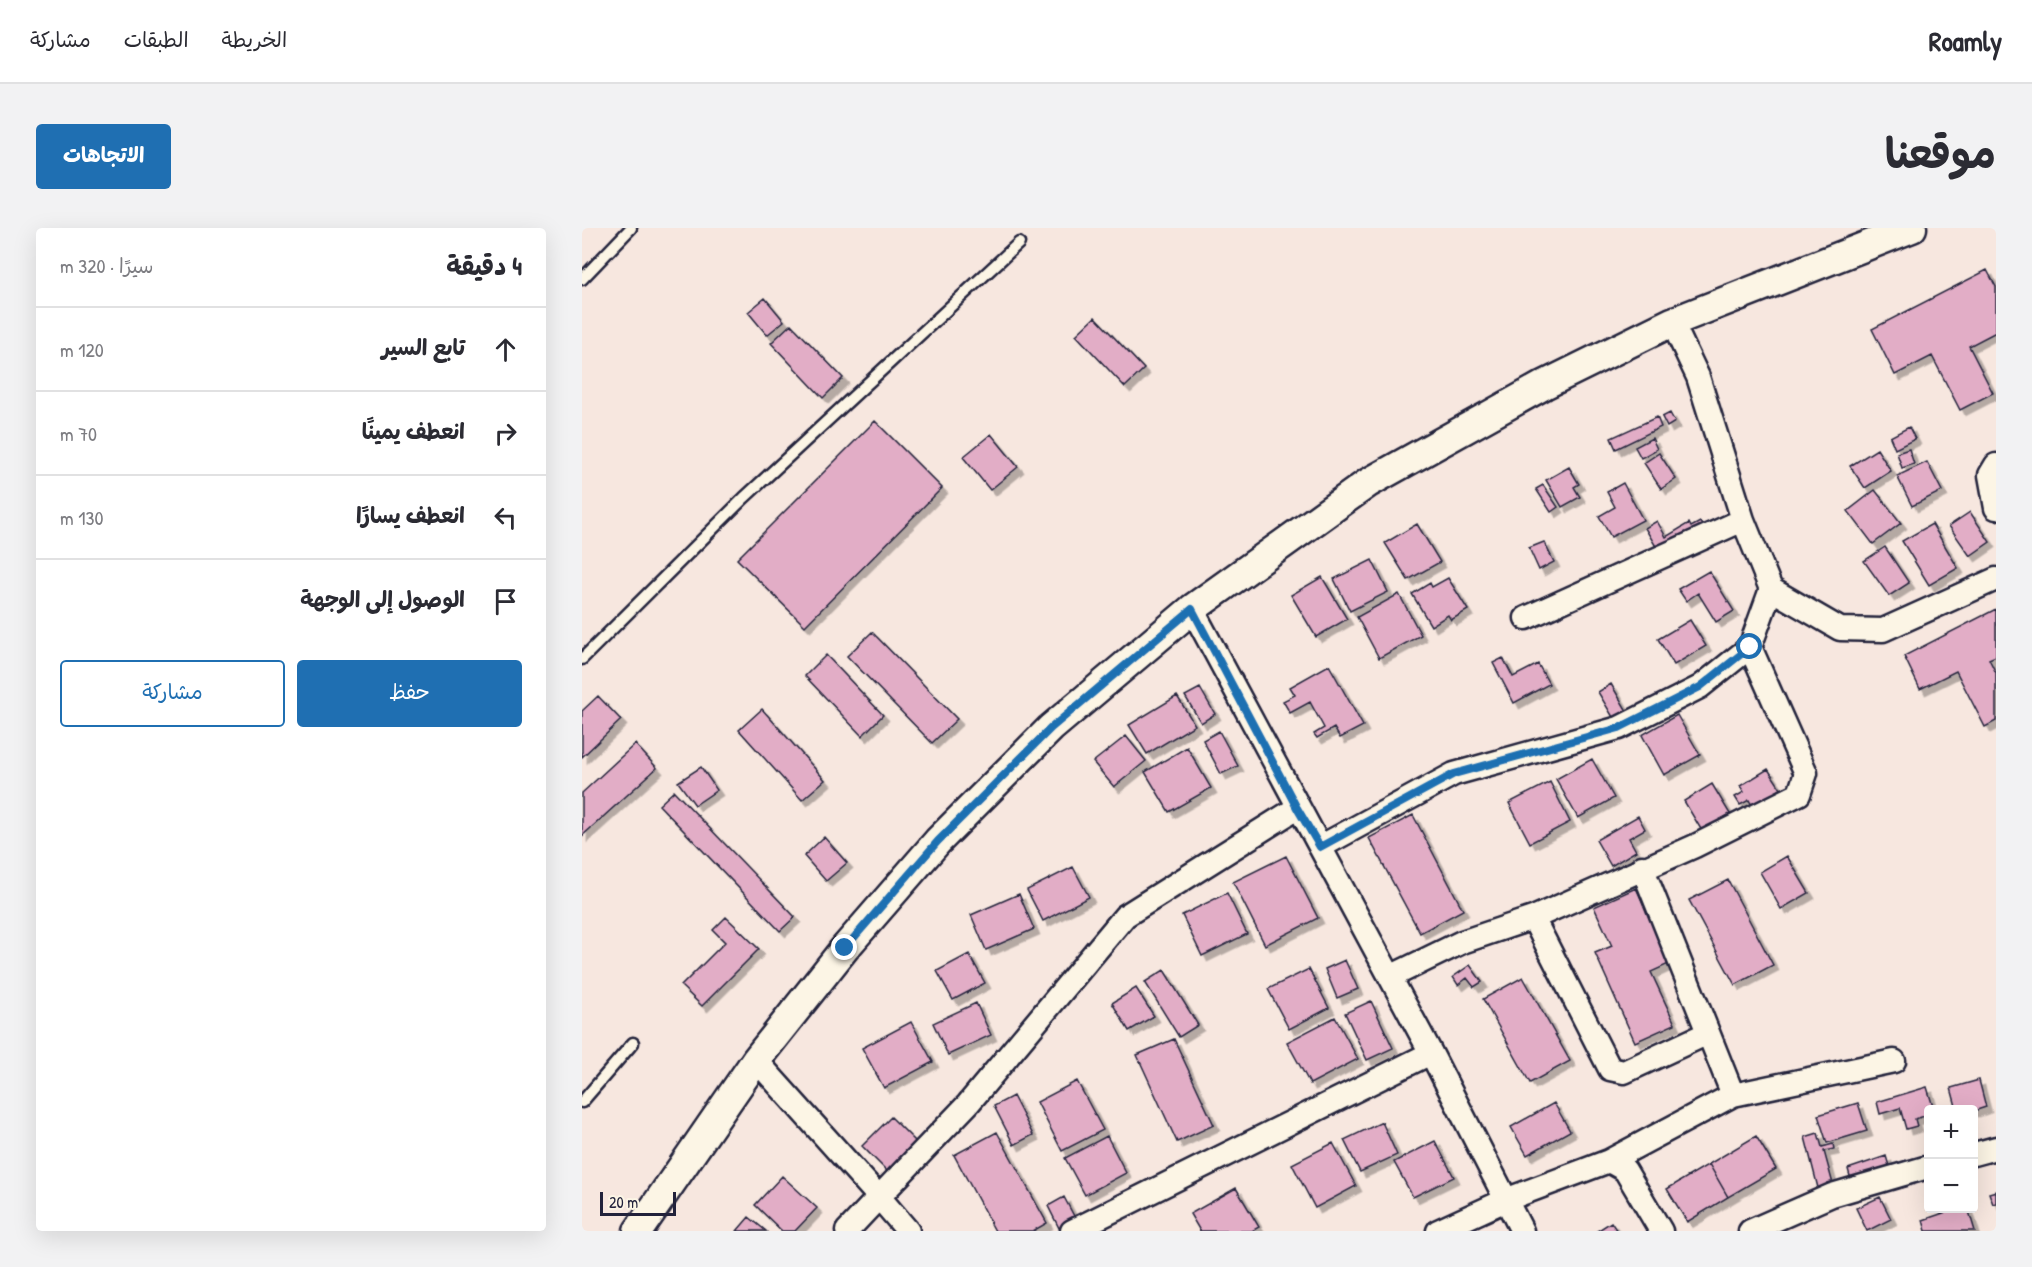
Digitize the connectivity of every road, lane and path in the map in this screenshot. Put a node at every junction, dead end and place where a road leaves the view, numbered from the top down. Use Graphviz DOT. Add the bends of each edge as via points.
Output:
graph roads {
  1 [pos="631,228"];
  2 [pos="1912,228"];
  3 [pos="1019,243"];
  4 [pos="582,279"];
  5 [pos="1672,322"];
  6 [pos="1996,465"];
  7 [pos="1996,508"];
  8 [pos="1743,520"];
  9 [pos="1996,579"];
  10 [pos="1771,589"];
  11 [pos="1192,609"];
  12 [pos="1526,618"];
  13 [pos="1750,647"];
  14 [pos="582,659"];
  15 [pos="1297,808"];
  16 [pos="1320,847"];
  17 [pos="1642,867"];
  18 [pos="1533,918"];
  19 [pos="1390,977"];
  20 [pos="1708,1033"];
  21 [pos="633,1043"];
  22 [pos="1431,1053"];
  23 [pos="756,1060"];
  24 [pos="1894,1061"];
  25 [pos="1733,1095"];
  26 [pos="582,1102"];
  27 [pos="1996,1148"];
  28 [pos="1978,1153"];
  29 [pos="1609,1161"];
  30 [pos="1924,1168"];
  31 [pos="879,1197"];
  32 [pos="1508,1199"];
  33 [pos="638,1231"];
  34 [pos="846,1231"];
  35 [pos="908,1231"];
  36 [pos="1072,1231"];
  37 [pos="1438,1231"];
  38 [pos="1522,1231"];
  39 [pos="1660,1231"];
  40 [pos="1750,1231"];
  1 -- 4 [label="lane"];
  2 -- 5 [label="street"];
  3 -- 14 [label="lane" via="744,498"];
  5 -- 8 [label="street" via="1698,377"];
  5 -- 11 [label="street" via="1544,384 1368,483"];
  6 -- 7 [label="street" via="1990,475"];
  8 -- 10 [label="street"];
  8 -- 12 [label="street"];
  9 -- 10 [label="street" via="1883,630 1840,629"];
  10 -- 13 [label="street"];
  11 -- 15 [label="street"];
  11 -- 23 [label="street" via="1051,728 938,841 845,948"];
  13 -- 16 [label="street" via="1700,687 1619,728 1454,774"];
  13 -- 17 [label="street" via="1806,773 1799,794 1695,846"];
  15 -- 16 [label="street"];
  15 -- 31 [label="street" via="1125,916 968,1104"];
  16 -- 19 [label="street"];
  17 -- 18 [label="street"];
  17 -- 20 [label="street"];
  18 -- 19 [label="street" via="1462,942"];
  18 -- 20 [label="street" via="1610,1069 1624,1072"];
  19 -- 22 [label="street"];
  20 -- 25 [label="street"];
  21 -- 26 [label="lane"];
  22 -- 32 [label="street"];
  22 -- 36 [label="street"];
  23 -- 31 [label="street"];
  23 -- 33 [label="street"];
  24 -- 25 [label="street"];
  25 -- 29 [label="street"];
  27 -- 28 [label="street"];
  29 -- 32 [label="street"];
  29 -- 39 [label="street" via="1625,1170"];
  30 -- 40 [label="street" via="1832,1195"];
  31 -- 34 [label="street"];
  31 -- 35 [label="street"];
  32 -- 37 [label="street"];
  32 -- 38 [label="street"];
}
